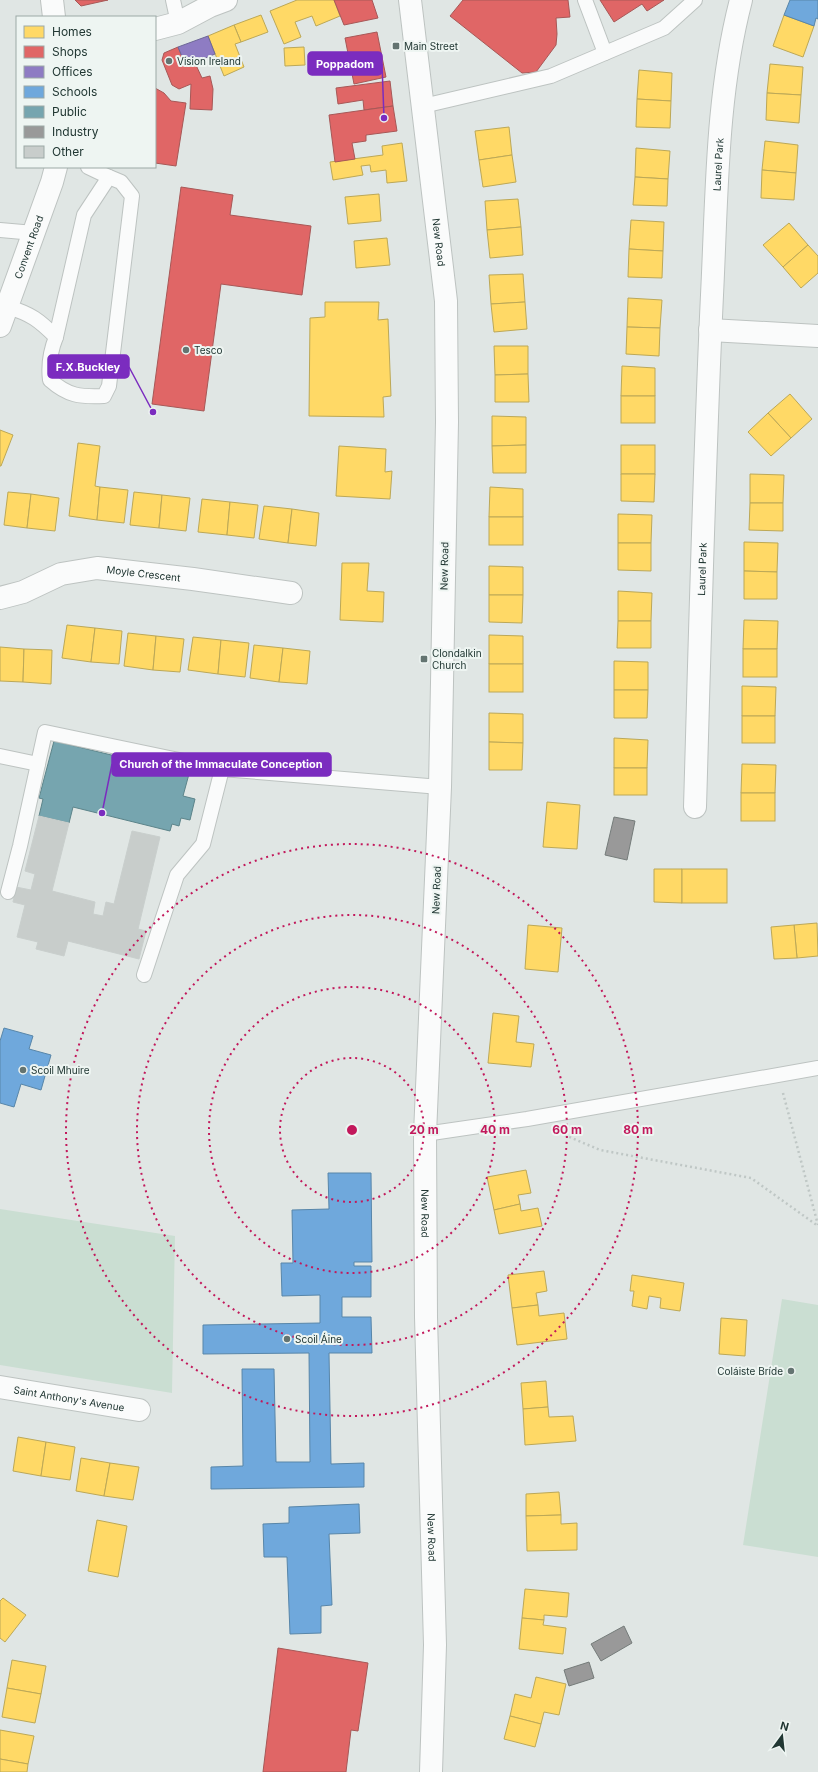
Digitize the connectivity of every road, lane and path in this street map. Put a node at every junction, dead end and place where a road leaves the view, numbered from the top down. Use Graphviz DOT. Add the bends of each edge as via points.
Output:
graph roads {
  1 [pos="52,0"];
  2 [pos="173,0"];
  3 [pos="226,0"];
  4 [pos="585,0"];
  5 [pos="695,0"];
  6 [pos="741,0"];
  7 [pos="409,3"];
  8 [pos="54,16"];
  9 [pos="178,23"];
  10 [pos="156,29"];
  11 [pos="605,53"];
  12 [pos="423,106"];
  13 [pos="56,168"];
  14 [pos="90,168"];
  15 [pos="109,177"];
  16 [pos="0,230"];
  17 [pos="34,233"];
  18 [pos="8,306"];
  19 [pos="0,326"];
  20 [pos="710,330"];
  21 [pos="818,336"];
  22 [pos="56,337"];
  23 [pos="291,593"];
  24 [pos="0,598"];
  25 [pos="0,756"];
  26 [pos="38,764"];
  27 [pos="222,769"];
  28 [pos="440,787"];
  29 [pos="695,807"];
  30 [pos="8,892"];
  31 [pos="144,975"];
  32 [pos="818,1068"];
  33 [pos="778,1075"];
  34 [pos="527,1119"];
  35 [pos="425,1134"];
  36 [pos="818,1226"];
  37 [pos="0,1387"];
  38 [pos="139,1410"];
  39 [pos="430,1772"];
  1 -- 8 [label="street"];
  2 -- 9 [label="lane"];
  3 -- 9 [label="street"];
  4 -- 11 [label="lane"];
  5 -- 11 [label="lane" via="664,28"];
  6 -- 20 [label="street, Laurel Park" via="732,36 720,121"];
  7 -- 12 [label="street, New Road"];
  9 -- 10 [label="street"];
  11 -- 12 [label="lane" via="551,76"];
  12 -- 28 [label="street, New Road" via="446,301 447,422"];
  13 -- 17 [label="street, Convent Road"];
  14 -- 15 [label="lane"];
  15 -- 22 [label="lane" via="84,215"];
  15 -- 22 [label="lane" via="121,182 132,196 109,386 104,396 84,397 62,390 50,380 51,350"];
  16 -- 17 [label="lane"];
  17 -- 18 [label="street, Convent Road"];
  18 -- 19 [label="street, Convent Road"];
  18 -- 22 [label="lane" via="29,314"];
  20 -- 21 [label="street"];
  20 -- 29 [label="street, Laurel Park"];
  23 -- 24 [label="street, Moyle Crescent" via="97,568 61,574 23,592"];
  25 -- 26 [label="lane"];
  26 -- 27 [label="lane" via="45,732"];
  26 -- 30 [label="lane"];
  27 -- 28 [label="lane"];
  27 -- 31 [label="lane" via="203,844 177,875"];
  28 -- 35 [label="street, New Road"];
  32 -- 33 [label="lane"];
  33 -- 34 [label="lane"];
  33 -- 36 [label="path"];
  34 -- 35 [label="lane"];
  34 -- 36 [label="path" via="600,1150 751,1178"];
  35 -- 39 [label="street, New Road" via="426,1318 435,1645"];
  37 -- 38 [label="street, Saint Anthony's Avenue"];
}
